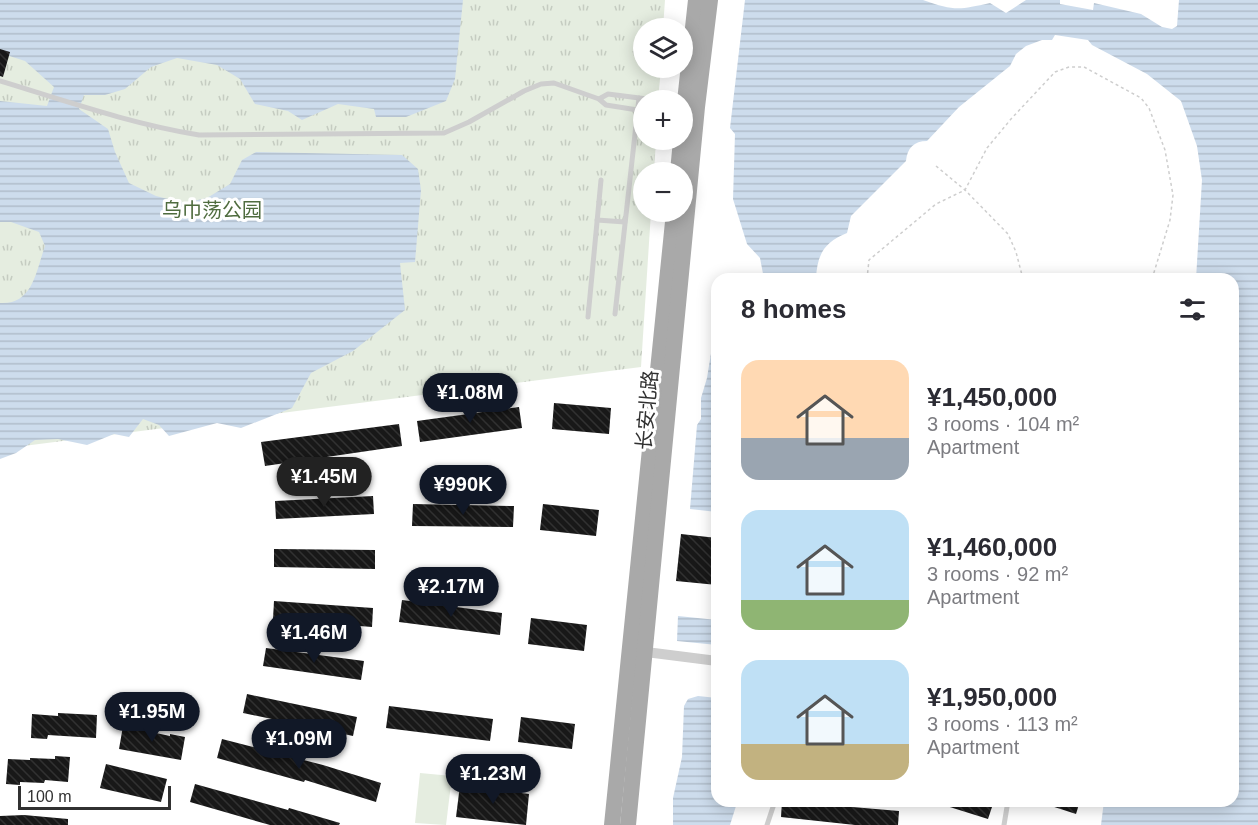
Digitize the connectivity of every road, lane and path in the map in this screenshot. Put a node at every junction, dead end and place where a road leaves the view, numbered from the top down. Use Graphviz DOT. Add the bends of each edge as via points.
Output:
graph roads {
  1 [pos="696,0"];
  2 [pos="710,0"];
  3 [pos="0,81"];
  4 [pos="689,90"];
  5 [pos="692,90"];
  6 [pos="633,97"];
  7 [pos="598,99"];
  8 [pos="633,110"];
  9 [pos="635,150"];
  10 [pos="684,150"];
  11 [pos="936,165"];
  12 [pos="601,180"];
  13 [pos="965,190"];
  14 [pos="597,220"];
  15 [pos="625,222"];
  16 [pos="673,222"];
  17 [pos="868,273"];
  18 [pos="1021,273"];
  19 [pos="1154,273"];
  20 [pos="615,315"];
  21 [pos="588,318"];
  22 [pos="646,652"];
  23 [pos="711,660"];
  24 [pos="773,807"];
  25 [pos="1007,807"];
  26 [pos="612,825"];
  27 [pos="628,825"];
  28 [pos="767,825"];
  29 [pos="1004,825"];
  1 -- 4 [label="main road, 长安北路"];
  2 -- 5 [label="main road, 长安北路"];
  3 -- 7 [label="lane" via="133,121 199,135 444,133 541,84 554,83"];
  6 -- 7 [label="lane" via="608,94"];
  7 -- 8 [label="lane" via="606,105"];
  9 -- 15 [label="lane"];
  10 -- 22 [label="main road, 长安北路"];
  11 -- 13 [label="path"];
  12 -- 14 [label="lane"];
  13 -- 17 [label="path" via="936,204 869,260"];
  13 -- 18 [label="path" via="1008,234"];
  13 -- 19 [label="path" via="987,148 1055,72 1084,67 1141,98 1149,108 1165,150 1173,195 1170,220"];
  14 -- 15 [label="lane"];
  14 -- 21 [label="lane"];
  15 -- 20 [label="lane"];
  16 -- 26 [label="main road, 长安北路"];
  22 -- 23 [label="street"];
  22 -- 27 [label="main road, 长安北路"];
  24 -- 28 [label="lane"];
  25 -- 29 [label="lane"];
}
